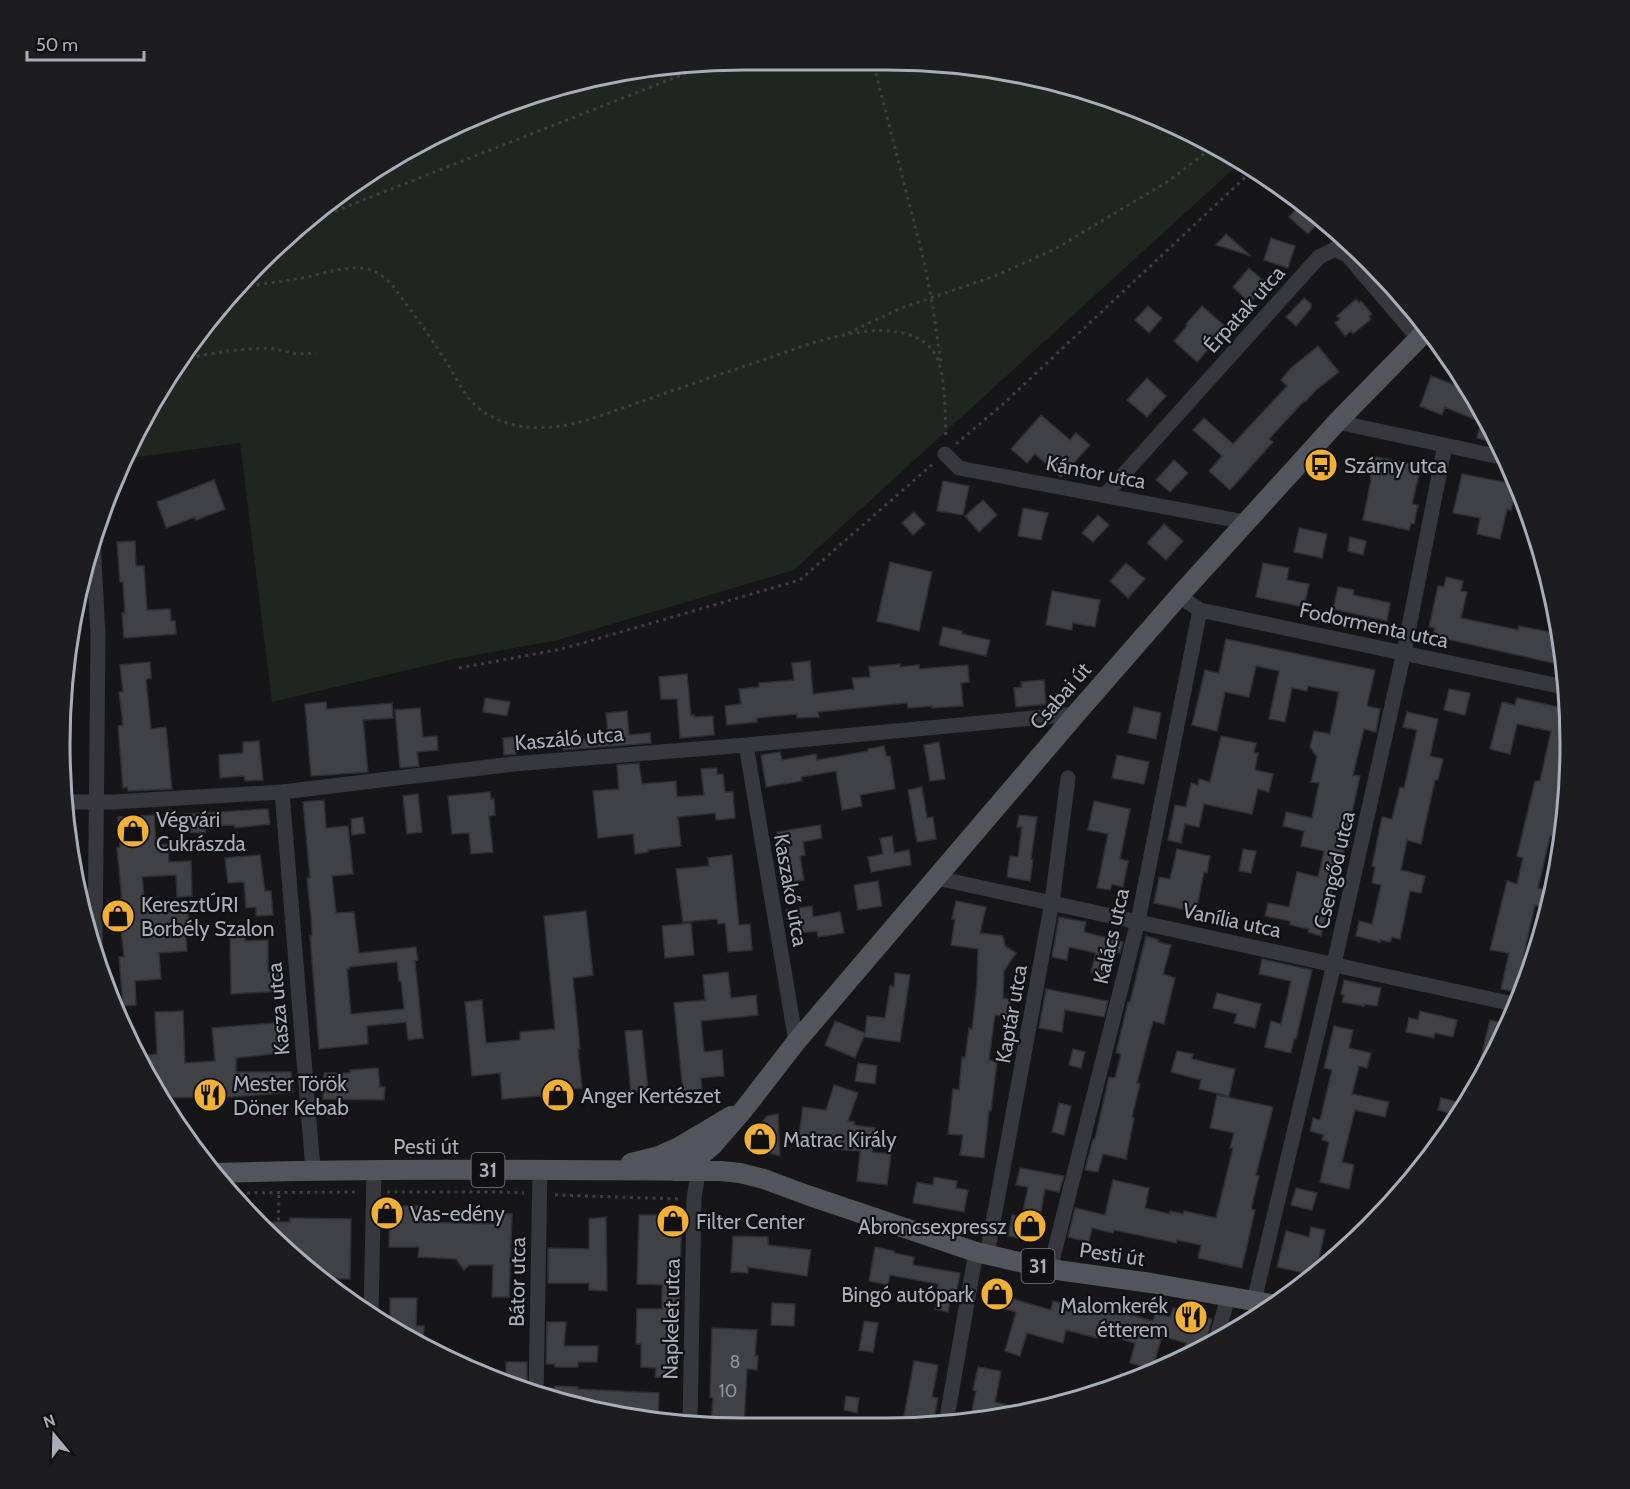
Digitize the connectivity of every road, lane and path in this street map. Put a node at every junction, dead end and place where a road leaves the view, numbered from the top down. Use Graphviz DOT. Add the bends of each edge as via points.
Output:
graph roads {
  1 [pos="875,70"];
  2 [pos="686,73"];
  3 [pos="1206,152"];
  4 [pos="1247,176"];
  5 [pos="331,213"];
  6 [pos="251,286"];
  7 [pos="931,297"];
  8 [pos="1402,312"];
  9 [pos="842,336"];
  10 [pos="1421,336"];
  11 [pos="316,353"];
  12 [pos="194,357"];
  13 [pos="943,378"];
  14 [pos="1337,422"];
  15 [pos="1445,445"];
  16 [pos="946,453"];
  17 [pos="1494,456"];
  18 [pos="1105,495"];
  19 [pos="1245,522"];
  20 [pos="94,566"];
  21 [pos="1179,596"];
  22 [pos="1200,610"];
  23 [pos="1404,652"];
  24 [pos="459,668"];
  25 [pos="1557,685"];
  26 [pos="1076,714"];
  27 [pos="746,745"];
  28 [pos="1068,778"];
  29 [pos="282,792"];
  30 [pos="73,802"];
  31 [pos="97,802"];
  32 [pos="937,878"];
  33 [pos="1052,902"];
  34 [pos="93,917"];
  35 [pos="1138,921"];
  36 [pos="1334,964"];
  37 [pos="1508,1003"];
  38 [pos="796,1042"];
  39 [pos="746,1108"];
  40 [pos="713,1145"];
  41 [pos="313,1170"];
  42 [pos="374,1170"];
  43 [pos="540,1170"];
  44 [pos="602,1170"];
  45 [pos="675,1171"];
  46 [pos="721,1171"];
  47 [pos="225,1173"];
  48 [pos="697,1179"];
  49 [pos="279,1193"];
  50 [pos="540,1194"];
  51 [pos="807,1195"];
  52 [pos="694,1199"];
  53 [pos="278,1231"];
  54 [pos="982,1254"];
  55 [pos="1050,1269"];
  56 [pos="1228,1297"];
  57 [pos="1254,1301"];
  58 [pos="1263,1303"];
  59 [pos="371,1306"];
  60 [pos="1219,1330"];
  61 [pos="536,1386"];
  62 [pos="948,1415"];
  63 [pos="690,1416"];
  1 -- 7 [label="path"];
  2 -- 5 [label="path"];
  3 -- 7 [label="path" via="1167,182 1055,249 994,276"];
  4 -- 16 [label="path"];
  6 -- 9 [label="path" via="349,268 378,273 391,283 428,333 471,402 494,418 519,427 553,427 587,420"];
  7 -- 9 [label="path"];
  7 -- 13 [label="path"];
  8 -- 18 [label="street, Érpatak utca" via="1348,256 1335,249 1318,257"];
  9 -- 13 [label="path" via="874,331 913,336 936,354"];
  10 -- 14 [label="main road, Csabai út"];
  11 -- 12 [label="path" via="297,354 271,348"];
  13 -- 16 [label="path"];
  14 -- 15 [label="street"];
  14 -- 19 [label="main road, Csabai út"];
  15 -- 17 [label="street"];
  15 -- 23 [label="street, Csengőd utca"];
  16 -- 18 [label="street, Kántor utca" via="959,468"];
  16 -- 24 [label="path" via="800,580 562,649"];
  18 -- 19 [label="street, Kántor utca"];
  19 -- 21 [label="main road, Csabai út"];
  20 -- 31 [label="street"];
  21 -- 22 [label="street, Fodormenta utca"];
  21 -- 26 [label="main road, Csabai út"];
  22 -- 23 [label="street, Fodormenta utca"];
  22 -- 35 [label="street, Kalács utca"];
  23 -- 25 [label="street, Fodormenta utca"];
  23 -- 36 [label="street, Csengőd utca"];
  26 -- 27 [label="street, Kaszáló utca"];
  26 -- 32 [label="main road, Csabai út"];
  27 -- 29 [label="street, Kaszáló utca" via="513,764"];
  27 -- 38 [label="street, Kaszakő utca"];
  28 -- 33 [label="street, Kaptár utca"];
  29 -- 31 [label="street, Kaszáló utca"];
  29 -- 41 [label="street, Kasza utca"];
  30 -- 31 [label="street, Kaszáló utca"];
  31 -- 34 [label="street"];
  32 -- 33 [label="street, Vanília utca"];
  32 -- 38 [label="main road, Csabai út"];
  33 -- 35 [label="street, Vanília utca"];
  33 -- 54 [label="street, Kaptár utca"];
  35 -- 36 [label="street, Vanília utca"];
  35 -- 55 [label="street, Kalács utca"];
  36 -- 37 [label="street, Vanília utca"];
  36 -- 57 [label="street, Csengőd utca"];
  38 -- 39 [label="main road, Csabai út"];
  39 -- 40 [label="main road, Csabai út"];
  39 -- 44 [label="main road, Csabai út" via="659,1156"];
  40 -- 45 [label="main road, Csabai út"];
  40 -- 46 [label="main road"];
  41 -- 42 [label="main road, Pesti út / 31"];
  41 -- 47 [label="main road, Pesti út / 31"];
  42 -- 43 [label="main road, Pesti út / 31"];
  42 -- 59 [label="street"];
  43 -- 44 [label="main road, Pesti út / 31"];
  43 -- 50 [label="street, Bátor utca"];
  44 -- 45 [label="main road, Pesti út / 31"];
  45 -- 46 [label="main road, Pesti út / 31"];
  45 -- 48 [label="main road, Pesti út / 31"];
  46 -- 51 [label="main road, Pesti út / 31" via="764,1179"];
  48 -- 51 [label="main road, Pesti út / 31"];
  48 -- 52 [label="street, Napkelet utca"];
  49 -- 53 [label="path"];
  50 -- 52 [label="path"];
  50 -- 61 [label="street, Bátor utca"];
  51 -- 54 [label="main road, Pesti út / 31"];
  52 -- 63 [label="street, Napkelet utca"];
  54 -- 55 [label="main road, Pesti út / 31"];
  54 -- 62 [label="street, Kaptár utca"];
  55 -- 56 [label="main road, Pesti út / 31"];
  56 -- 57 [label="main road, Pesti út / 31"];
  56 -- 60 [label="street"];
  57 -- 58 [label="main road, Pesti út / 31"];
}
